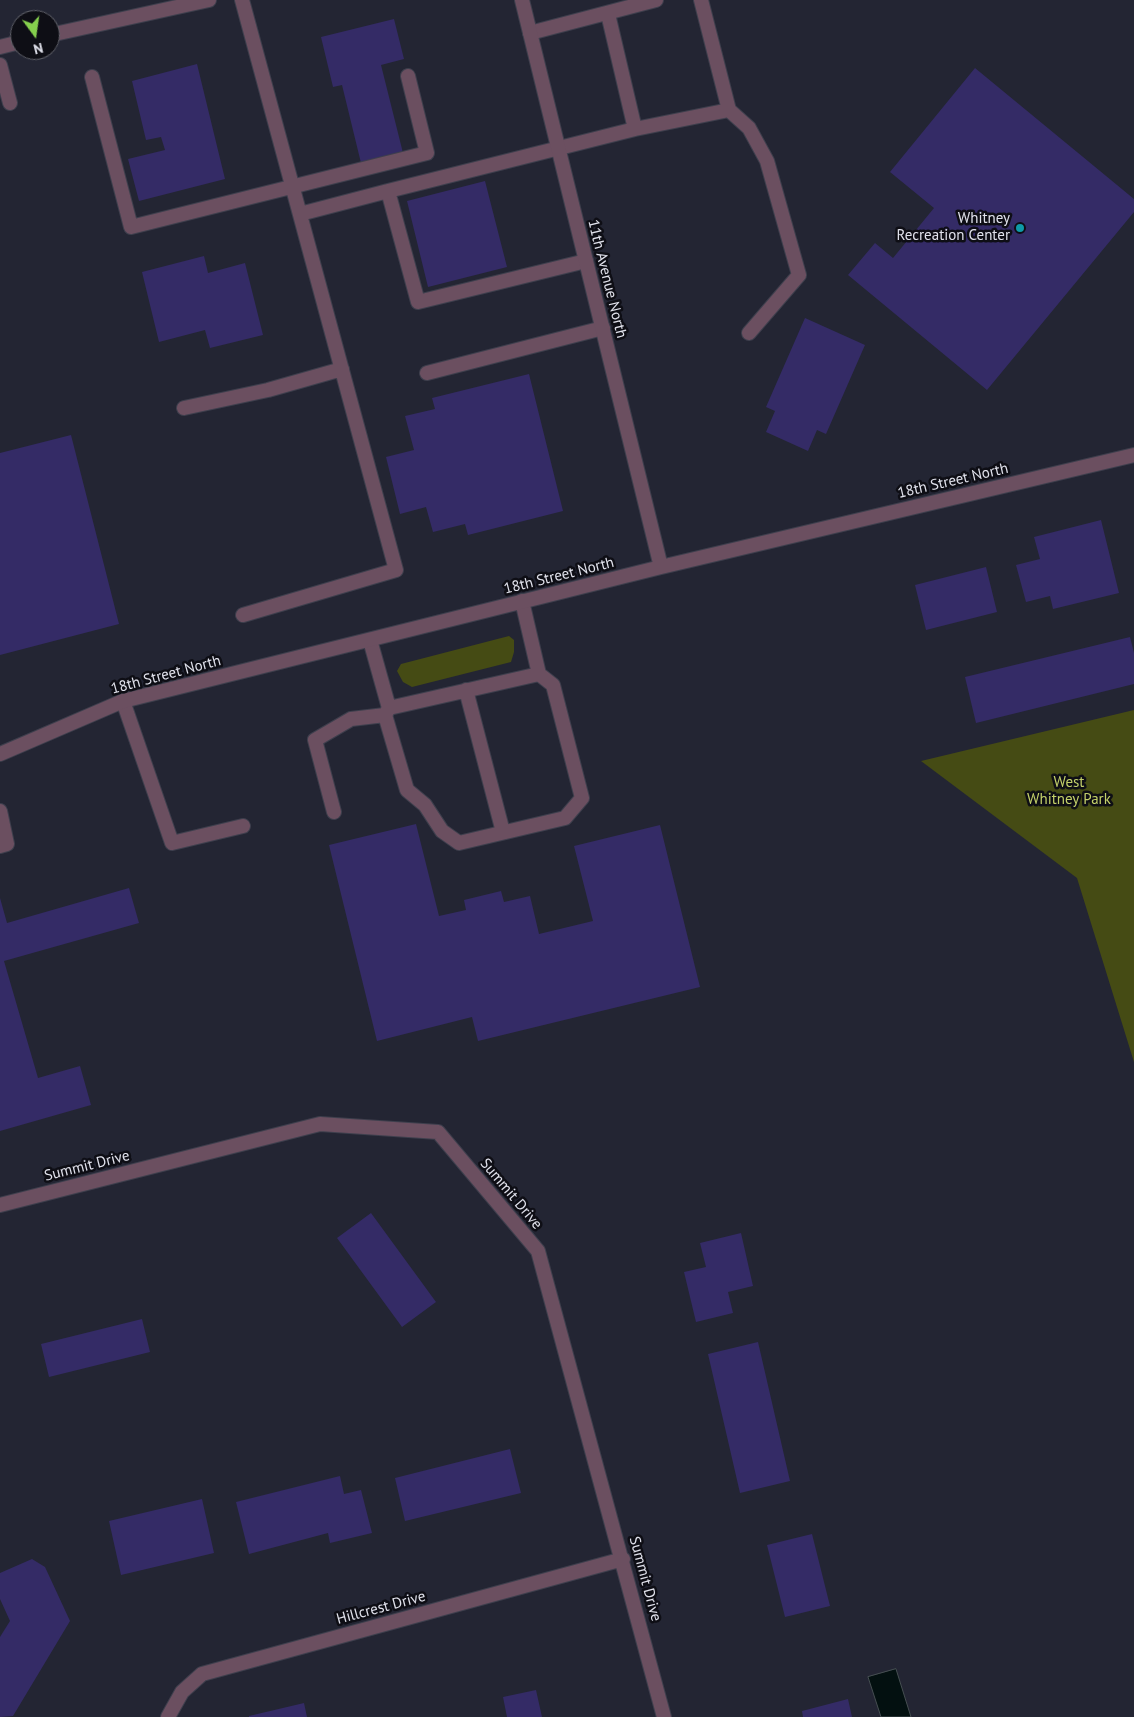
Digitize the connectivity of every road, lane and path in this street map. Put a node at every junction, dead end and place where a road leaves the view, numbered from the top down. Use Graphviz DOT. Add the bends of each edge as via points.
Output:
graph roads {
  1 [pos="208,0"];
  2 [pos="242,0"];
  3 [pos="522,0"];
  4 [pos="656,0"];
  5 [pos="701,0"];
  6 [pos="608,14"];
  7 [pos="60,33"];
  8 [pos="530,33"];
  9 [pos="0,64"];
  10 [pos="408,76"];
  11 [pos="92,77"];
  12 [pos="10,103"];
  13 [pos="729,110"];
  14 [pos="635,129"];
  15 [pos="558,149"];
  16 [pos="292,186"];
  17 [pos="388,191"];
  18 [pos="300,214"];
  19 [pos="586,261"];
  20 [pos="603,328"];
  21 [pos="749,333"];
  22 [pos="342,369"];
  23 [pos="427,373"];
  24 [pos="184,408"];
  25 [pos="1134,455"];
  26 [pos="662,567"];
  27 [pos="522,601"];
  28 [pos="243,615"];
  29 [pos="370,640"];
  30 [pos="539,674"];
  31 [pos="466,690"];
  32 [pos="124,701"];
  33 [pos="387,711"];
  34 [pos="0,754"];
  35 [pos="0,811"];
  36 [pos="334,812"];
  37 [pos="244,826"];
  38 [pos="503,832"];
  39 [pos="0,846"];
  40 [pos="0,1205"];
  41 [pos="623,1560"];
  42 [pos="168,1717"];
  43 [pos="664,1717"];
  1 -- 7 [label="street"];
  2 -- 16 [label="street"];
  3 -- 8 [label="street, 11th Avenue North"];
  4 -- 6 [label="street"];
  5 -- 13 [label="street"];
  6 -- 8 [label="street"];
  6 -- 14 [label="street"];
  8 -- 15 [label="street, 11th Avenue North"];
  9 -- 12 [label="street"];
  10 -- 16 [label="street" via="427,153"];
  11 -- 16 [label="street" via="131,227"];
  13 -- 14 [label="street"];
  13 -- 21 [label="street" via="749,128 767,161 799,275"];
  14 -- 15 [label="street"];
  15 -- 17 [label="street"];
  15 -- 19 [label="street, 11th Avenue North"];
  16 -- 18 [label="street"];
  17 -- 18 [label="street"];
  17 -- 19 [label="street" via="418,302"];
  18 -- 22 [label="street"];
  19 -- 20 [label="street, 11th Avenue North"];
  20 -- 23 [label="street"];
  20 -- 26 [label="street, 11th Avenue North"];
  22 -- 24 [label="street" via="268,390"];
  22 -- 28 [label="street" via="396,570"];
  25 -- 26 [label="street, 18th Street North"];
  26 -- 27 [label="street, 18th Street North"];
  27 -- 29 [label="street, 18th Street North"];
  27 -- 30 [label="street"];
  29 -- 32 [label="street, 18th Street North"];
  29 -- 33 [label="street"];
  30 -- 31 [label="street"];
  30 -- 38 [label="street" via="553,685 582,798 565,818"];
  31 -- 33 [label="street"];
  31 -- 38 [label="street"];
  32 -- 34 [label="street, 18th Street North"];
  32 -- 37 [label="street" via="172,843"];
  33 -- 36 [label="street" via="351,719 315,740"];
  33 -- 38 [label="street" via="407,790 424,805 442,831 459,843"];
  35 -- 39 [label="street" via="7,844"];
  40 -- 41 [label="street, Summit Drive" via="320,1124 438,1132 538,1251"];
  41 -- 42 [label="street, Hillcrest Drive" via="202,1674 182,1692"];
  41 -- 43 [label="street, Summit Drive"];
}
